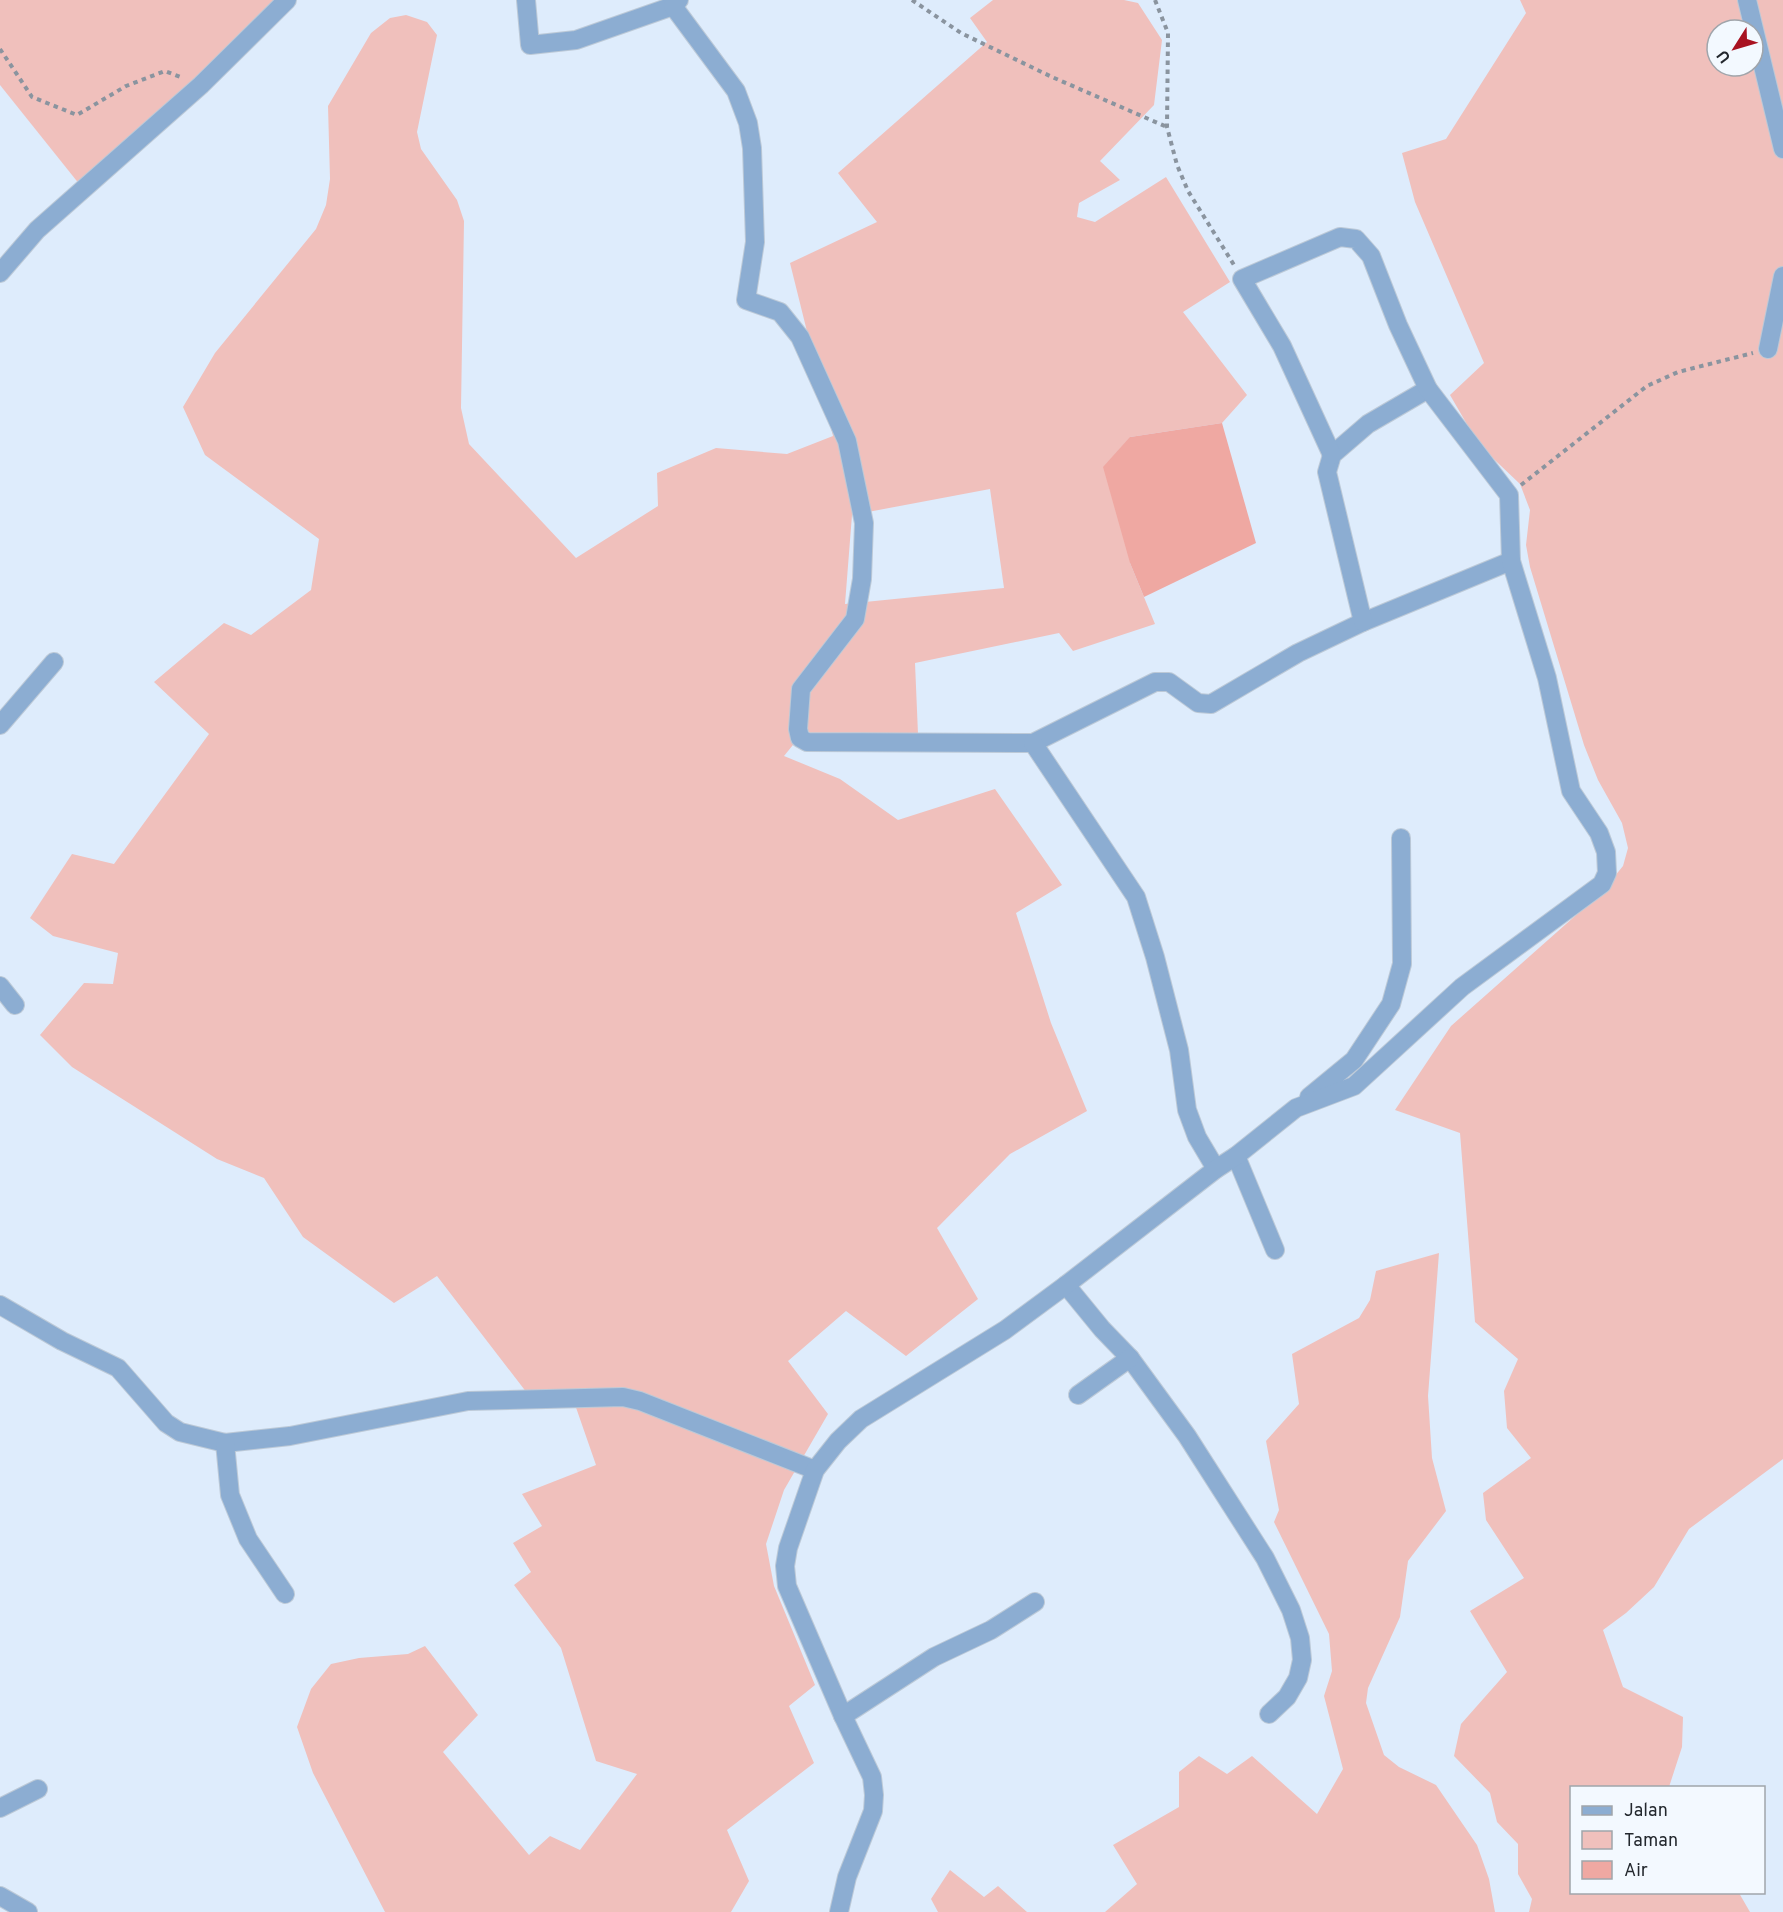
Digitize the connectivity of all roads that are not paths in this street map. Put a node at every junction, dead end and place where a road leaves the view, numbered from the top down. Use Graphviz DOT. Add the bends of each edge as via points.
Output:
graph roads {
  1 [pos="287,0"];
  2 [pos="526,0"];
  3 [pos="1747,0"];
  4 [pos="676,3"];
  5 [pos="1783,149"];
  6 [pos="0,273"];
  7 [pos="1783,276"];
  8 [pos="1768,349"];
  9 [pos="1428,389"];
  10 [pos="1332,455"];
  11 [pos="1511,561"];
  12 [pos="1363,622"];
  13 [pos="54,662"];
  14 [pos="0,725"];
  15 [pos="1033,743"];
  16 [pos="1401,838"];
  17 [pos="0,986"];
  18 [pos="15,1005"];
  19 [pos="1296,1108"];
  20 [pos="1236,1156"];
  21 [pos="1216,1169"];
  22 [pos="1275,1250"];
  23 [pos="1066,1285"];
  24 [pos="0,1305"];
  25 [pos="1130,1358"];
  26 [pos="1078,1395"];
  27 [pos="225,1443"];
  28 [pos="815,1470"];
  29 [pos="285,1594"];
  30 [pos="1035,1602"];
  31 [pos="1269,1714"];
  32 [pos="843,1716"];
  33 [pos="38,1789"];
  34 [pos="0,1808"];
  35 [pos="0,1896"];
  36 [pos="28,1912"];
  37 [pos="838,1912"];
  1 -- 6 [label="street" via="201,85 37,230"];
  2 -- 4 [label="street" via="530,45 576,39"];
  3 -- 5 [label="street"];
  4 -- 15 [label="street" via="736,91 748,123 754,242 746,300 780,312 800,337 847,441 864,523 862,579 855,619 801,689 801,738 807,742"];
  7 -- 8 [label="street"];
  9 -- 10 [label="street" via="1368,424"];
  9 -- 10 [label="street" via="1371,256 1356,239 1340,237 1242,279 1282,346"];
  9 -- 11 [label="street" via="1509,495"];
  10 -- 12 [label="street" via="1327,472"];
  11 -- 12 [label="street"];
  11 -- 19 [label="street" via="1547,678 1571,791 1599,832 1606,852 1602,884 1462,987 1354,1086"];
  12 -- 15 [label="street" via="1298,653 1211,704 1198,703 1169,682 1155,682"];
  13 -- 14 [label="street"];
  15 -- 21 [label="street" via="1136,897 1179,1050 1187,1110"];
  16 -- 19 [label="street" via="1402,964 1391,1004 1354,1060"];
  17 -- 18 [label="street"];
  19 -- 20 [label="street"];
  20 -- 21 [label="street"];
  20 -- 22 [label="street"];
  21 -- 23 [label="street"];
  23 -- 25 [label="street"];
  23 -- 28 [label="street" via="1005,1330 861,1419"];
  24 -- 27 [label="street" via="118,1368 166,1423 180,1432"];
  25 -- 26 [label="street"];
  25 -- 31 [label="street" via="1205,1464 1264,1558 1291,1610 1302,1660 1298,1678 1287,1697"];
  27 -- 28 [label="street" via="290,1436 468,1401 623,1397"];
  27 -- 29 [label="street" via="230,1495 248,1539"];
  28 -- 32 [label="street" via="788,1548 787,1586"];
  30 -- 32 [label="street" via="991,1630 934,1657"];
  32 -- 37 [label="street" via="872,1777 874,1795 873,1811"];
  33 -- 34 [label="street"];
  35 -- 36 [label="street"];
}
